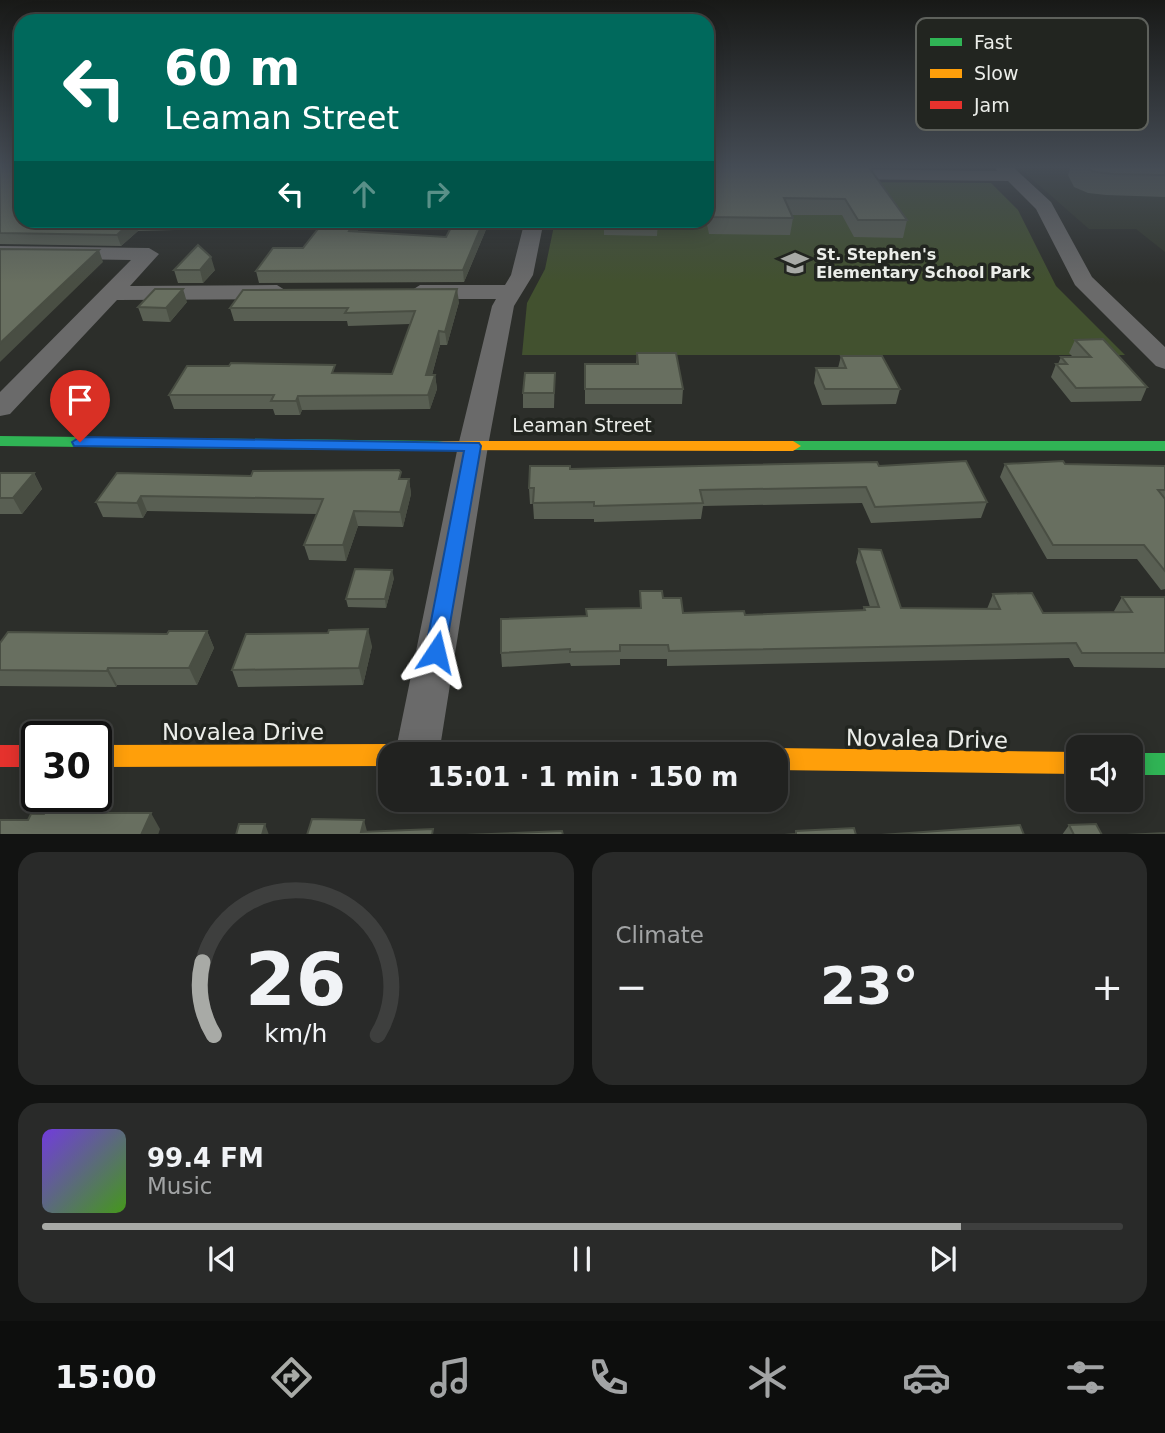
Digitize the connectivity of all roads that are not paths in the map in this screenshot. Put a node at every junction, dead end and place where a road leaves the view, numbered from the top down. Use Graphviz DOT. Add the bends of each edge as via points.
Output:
graph roads {
  1 [pos="1043,205"];
  2 [pos="533,228"];
  3 [pos="0,252"];
  4 [pos="304,292"];
  5 [pos="401,292"];
  6 [pos="511,292"];
  7 [pos="110,293"];
  8 [pos="1165,360"];
  9 [pos="0,408"];
  10 [pos="0,441"];
  11 [pos="473,446"];
  12 [pos="1165,446"];
  13 [pos="419,742"];
  14 [pos="378,755"];
  15 [pos="0,756"];
  16 [pos="21,756"];
  17 [pos="112,756"];
  18 [pos="788,760"];
  19 [pos="1066,763"];
  20 [pos="1143,764"];
  21 [pos="1165,765"];
  1 -- 8 [label="street" via="1083,280"];
  2 -- 6 [label="street" via="522,275"];
  3 -- 7 [label="street" via="149,254"];
  4 -- 7 [label="street"];
  5 -- 6 [label="street"];
  6 -- 11 [label="street" via="503,306"];
  7 -- 9 [label="street"];
  10 -- 11 [label="street, Leaman Street"];
  11 -- 12 [label="street, Leaman Street"];
  11 -- 13 [label="street"];
  14 -- 17 [label="street, Novalea Drive"];
  15 -- 16 [label="street"];
  18 -- 19 [label="street, Novalea Drive"];
  20 -- 21 [label="street"];
}
